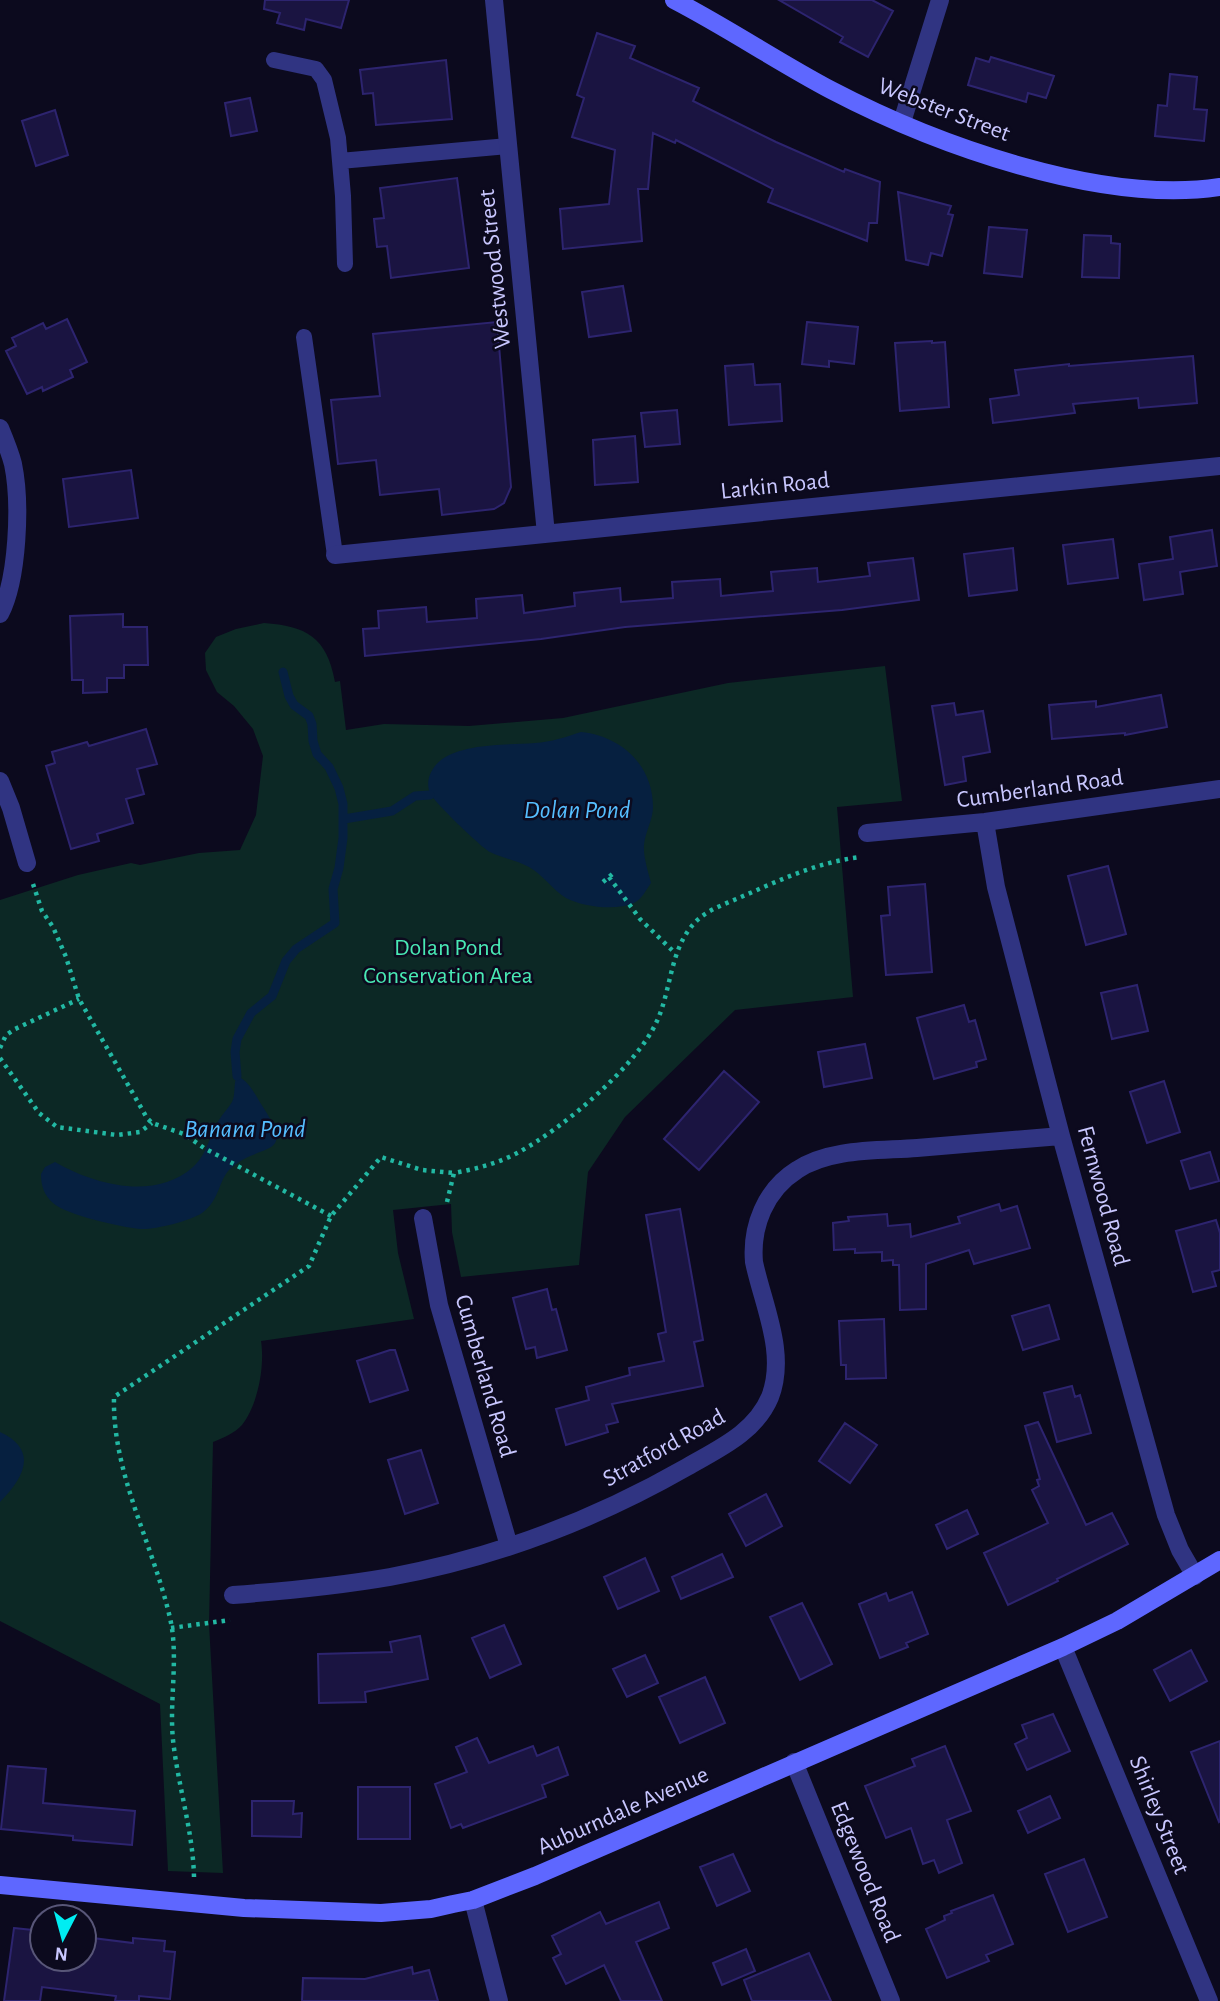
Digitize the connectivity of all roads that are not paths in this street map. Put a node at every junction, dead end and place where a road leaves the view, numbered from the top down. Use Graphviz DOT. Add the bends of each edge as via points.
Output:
graph roads {
  1 [pos="494,0"];
  2 [pos="674,0"];
  3 [pos="940,0"];
  4 [pos="274,60"];
  5 [pos="902,122"];
  6 [pos="508,146"];
  7 [pos="340,161"];
  8 [pos="1220,187"];
  9 [pos="345,264"];
  10 [pos="304,337"];
  11 [pos="0,429"];
  12 [pos="1220,466"];
  13 [pos="546,534"];
  14 [pos="335,555"];
  15 [pos="0,614"];
  16 [pos="0,781"];
  17 [pos="1220,789"];
  18 [pos="985,822"];
  19 [pos="867,833"];
  20 [pos="27,863"];
  21 [pos="1061,1136"];
  22 [pos="423,1217"];
  23 [pos="509,1546"];
  24 [pos="1220,1560"];
  25 [pos="1195,1576"];
  26 [pos="233,1595"];
  27 [pos="1063,1647"];
  28 [pos="794,1762"];
  29 [pos="0,1885"];
  30 [pos="473,1900"];
  31 [pos="499,2001"];
  32 [pos="891,2001"];
  33 [pos="1209,2001"];
  1 -- 6 [label="street, Westwood Street"];
  2 -- 5 [label="street, Webster Street" via="808,78"];
  3 -- 5 [label="street"];
  4 -- 7 [label="lane" via="309,66 321,73"];
  5 -- 8 [label="street, Webster Street" via="986,155 1088,181 1146,190"];
  6 -- 7 [label="lane"];
  6 -- 13 [label="street, Westwood Street"];
  7 -- 9 [label="lane"];
  10 -- 14 [label="lane"];
  11 -- 15 [label="street" via="12,462 16,513 12,574"];
  12 -- 13 [label="street, Larkin Road"];
  13 -- 14 [label="street, Larkin Road"];
  16 -- 20 [label="street"];
  17 -- 18 [label="street, Cumberland Road"];
  18 -- 19 [label="street, Cumberland Road"];
  18 -- 21 [label="street, Fernwood Road" via="996,887"];
  21 -- 23 [label="street, Stratford Road" via="850,1154 820,1159 796,1170 768,1199 754,1236 754,1262 776,1359 769,1397 750,1427 648,1488"];
  21 -- 25 [label="street, Fernwood Road" via="1166,1515"];
  22 -- 23 [label="street, Cumberland Road" via="439,1305"];
  23 -- 26 [label="street, Stratford Road" via="392,1577"];
  24 -- 25 [label="street, Auburndale Avenue"];
  25 -- 27 [label="street, Auburndale Avenue"];
  27 -- 28 [label="street, Auburndale Avenue"];
  27 -- 33 [label="street, Shirley Street"];
  28 -- 30 [label="street, Auburndale Avenue"];
  28 -- 32 [label="street, Edgewood Road"];
  29 -- 30 [label="street, Auburndale Avenue" via="332,1912 407,1911"];
  30 -- 31 [label="street"];
}
